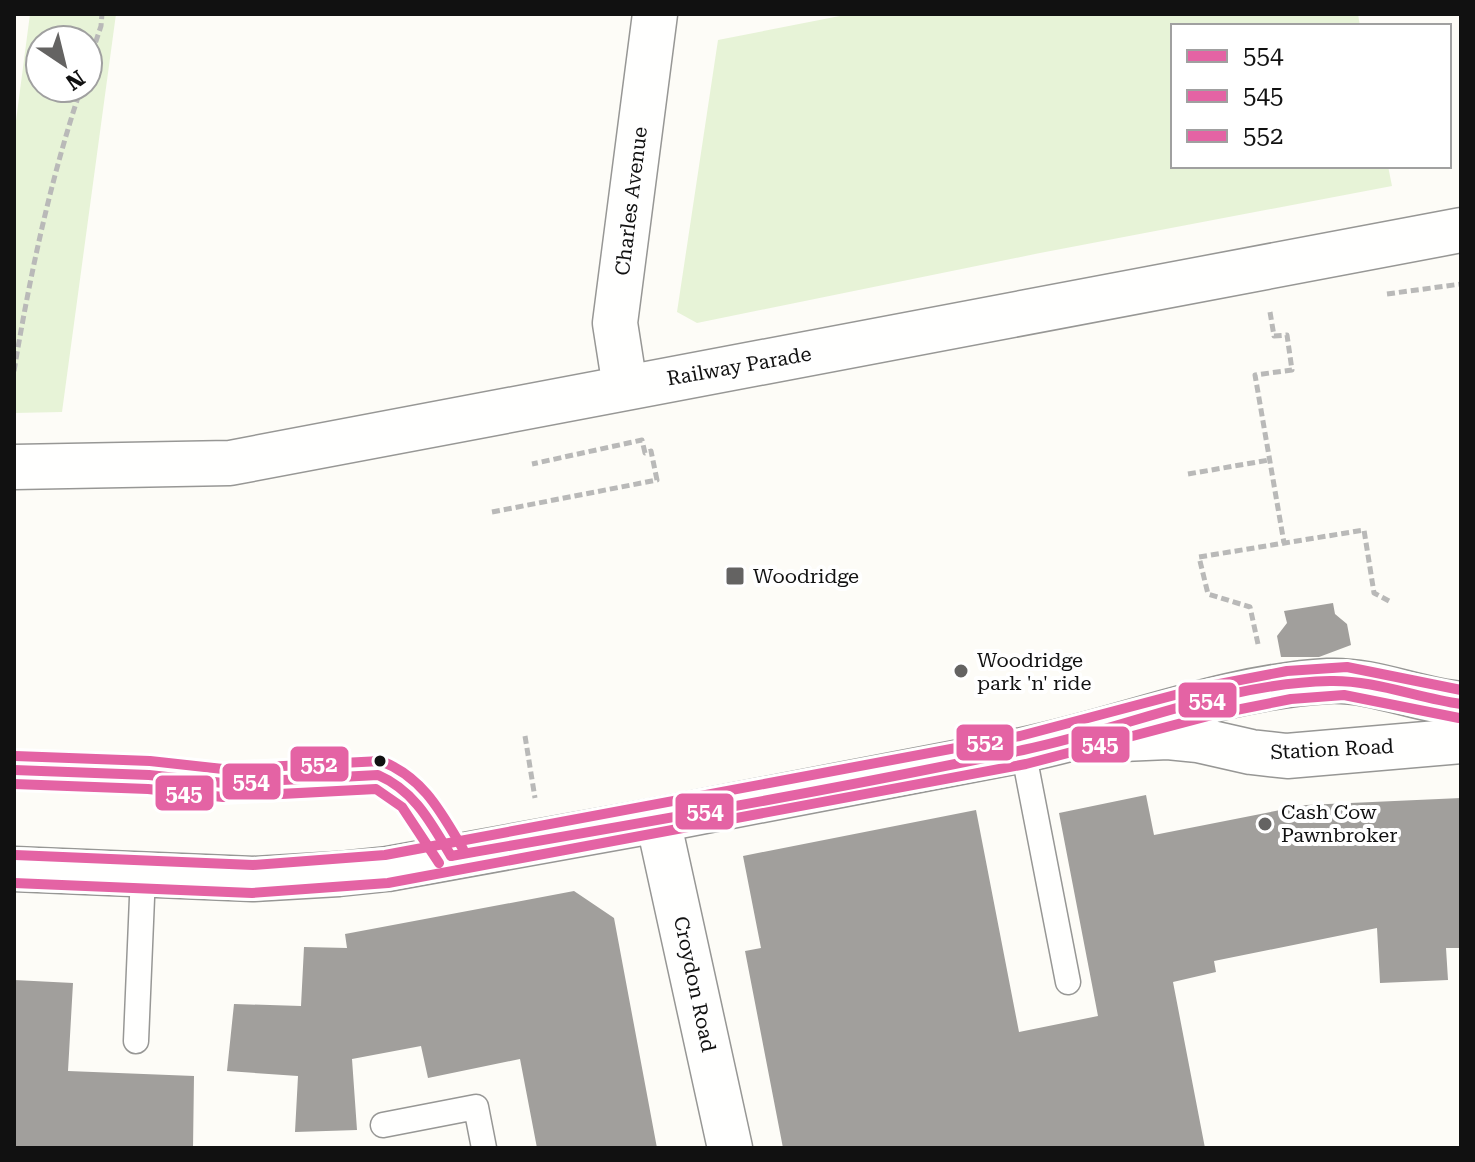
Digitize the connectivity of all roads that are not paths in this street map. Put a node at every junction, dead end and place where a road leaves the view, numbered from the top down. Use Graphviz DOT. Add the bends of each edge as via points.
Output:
graph roads {
  1 [pos="655,14"];
  2 [pos="1461,230"];
  3 [pos="625,387"];
  4 [pos="14,467"];
  5 [pos="1272,688"];
  6 [pos="1461,704"];
  7 [pos="1461,741"];
  8 [pos="1041,746"];
  9 [pos="1287,756"];
  10 [pos="14,770"];
  11 [pos="658,820"];
  12 [pos="451,856"];
  13 [pos="14,869"];
  14 [pos="143,874"];
  15 [pos="1068,982"];
  16 [pos="136,1041"];
  17 [pos="383,1125"];
  18 [pos="484,1148"];
  19 [pos="730,1148"];
  1 -- 3 [label="street, Charles Avenue" via="615,323"];
  2 -- 3 [label="street, Railway Parade"];
  3 -- 4 [label="street, Railway Parade" via="230,463"];
  5 -- 6 [label="street, Station Road" via="1365,683"];
  5 -- 8 [label="street, Station Road" via="1183,706"];
  5 -- 9 [label="street" via="1267,726"];
  7 -- 9 [label="street, Station Road"];
  8 -- 9 [label="street, Station Road" via="1168,737"];
  8 -- 11 [label="street, Station Road"];
  8 -- 15 [label="lane"];
  10 -- 12 [label="lane" via="223,783 378,775 395,780 413,795"];
  11 -- 12 [label="street, Station Road"];
  11 -- 19 [label="street, Croydon Road"];
  12 -- 14 [label="street, Station Road" via="339,874 253,879"];
  13 -- 14 [label="street, Station Road"];
  14 -- 16 [label="lane"];
  17 -- 18 [label="lane" via="476,1107"];
}
